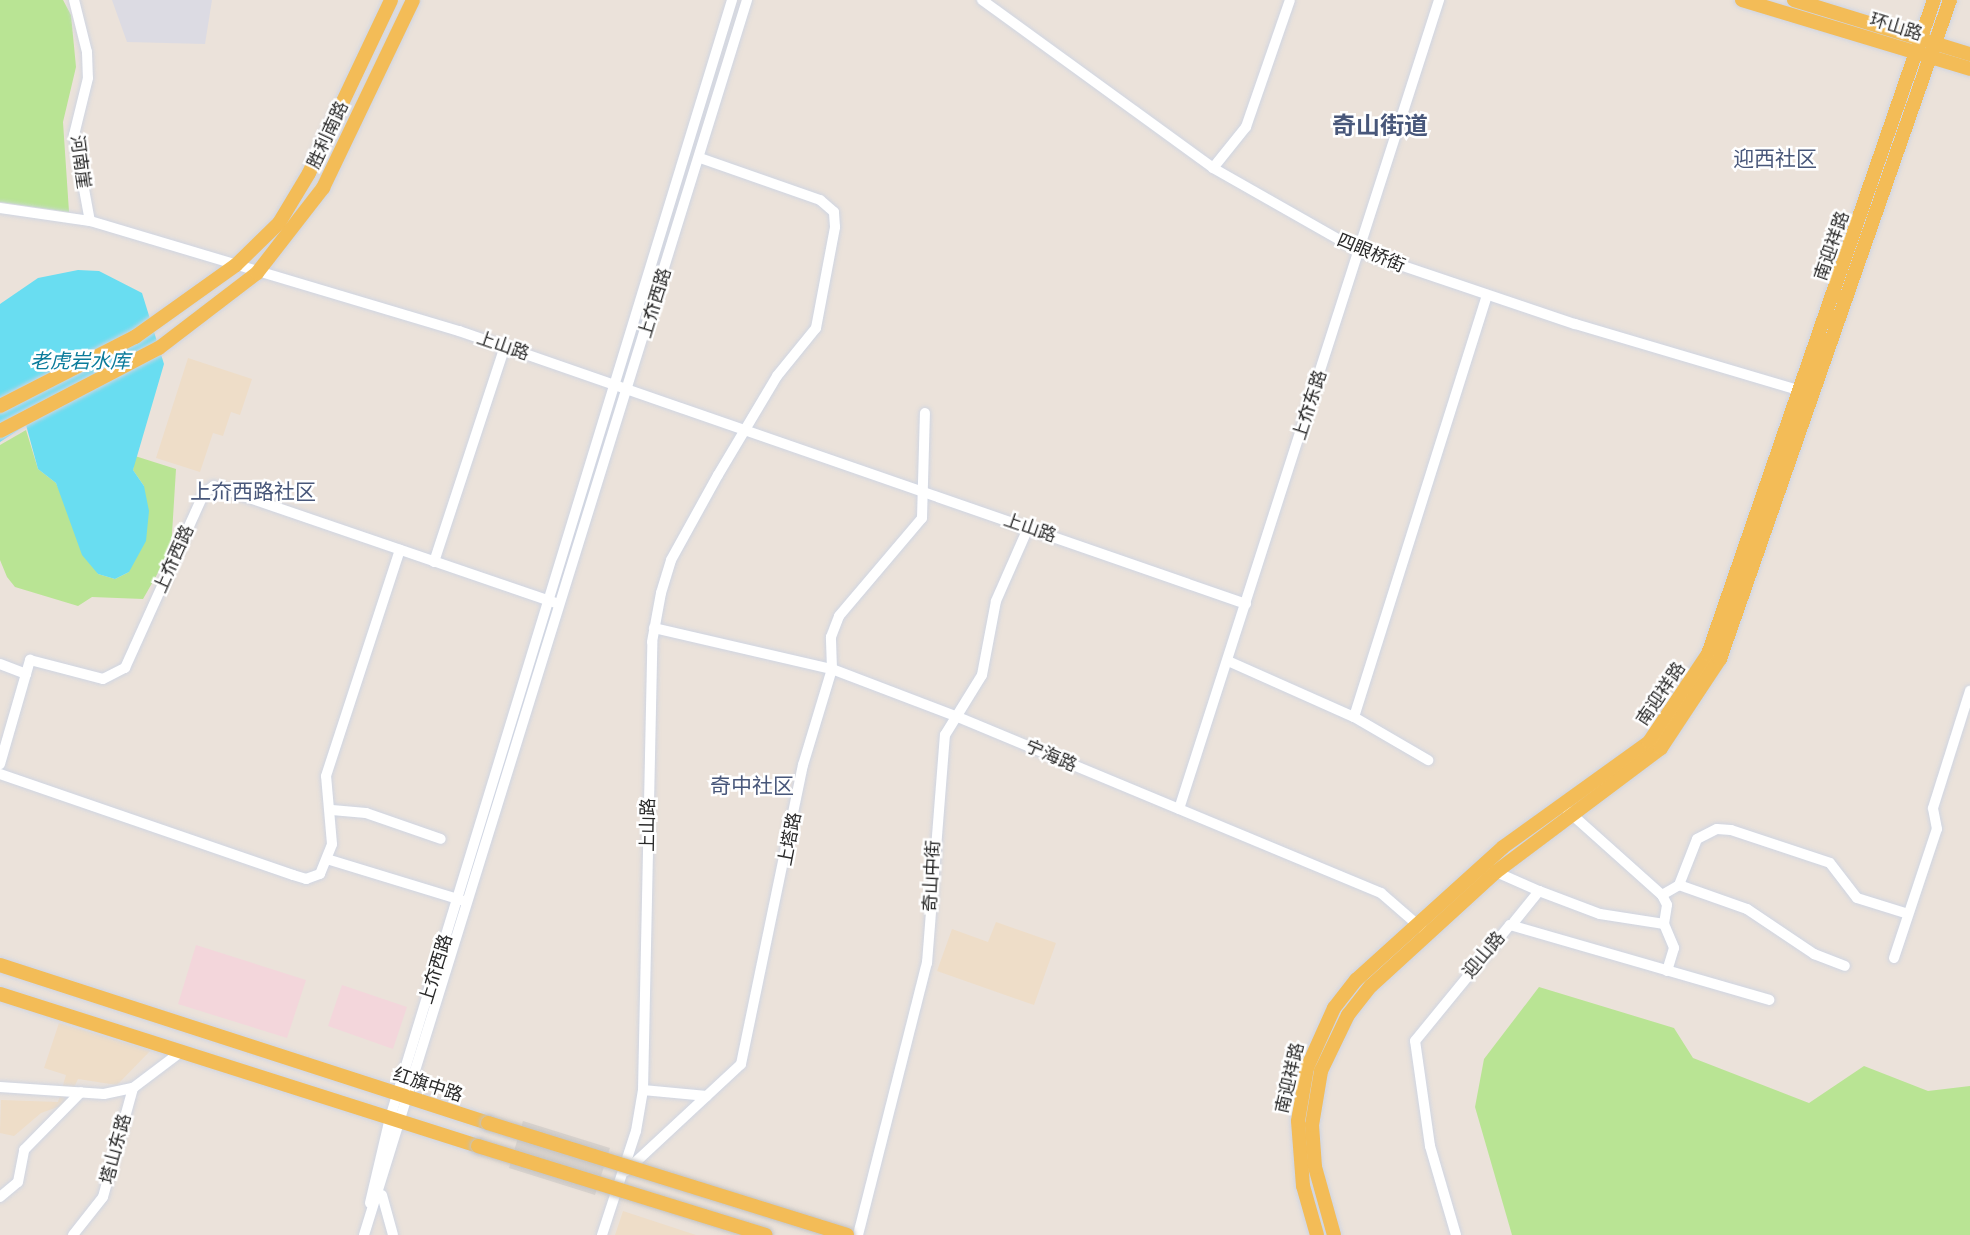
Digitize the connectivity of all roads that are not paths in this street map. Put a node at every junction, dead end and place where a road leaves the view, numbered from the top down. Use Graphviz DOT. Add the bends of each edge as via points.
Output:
graph roads {
  1 [pos="74,0"];
  2 [pos="391,0"];
  3 [pos="413,0"];
  4 [pos="732,0"];
  5 [pos="747,0"];
  6 [pos="982,0"];
  7 [pos="1290,0"];
  8 [pos="1438,0"];
  9 [pos="1742,0"];
  10 [pos="1794,0"];
  11 [pos="1934,0"];
  12 [pos="1950,0"];
  13 [pos="1926,47"];
  14 [pos="1970,54"];
  15 [pos="1970,69"];
  16 [pos="700,158"];
  17 [pos="1214,168"];
  18 [pos="0,208"];
  19 [pos="90,221"];
  20 [pos="1359,251"];
  21 [pos="236,266"];
  22 [pos="257,273"];
  23 [pos="1487,296"];
  24 [pos="505,346"];
  25 [pos="616,385"];
  26 [pos="628,388"];
  27 [pos="1808,393"];
  28 [pos="0,406"];
  29 [pos="925,413"];
  30 [pos="0,431"];
  31 [pos="745,432"];
  32 [pos="920,490"];
  33 [pos="1028,528"];
  34 [pos="400,550"];
  35 [pos="434,562"];
  36 [pos="550,602"];
  37 [pos="1246,604"];
  38 [pos="562,605"];
  39 [pos="654,628"];
  40 [pos="1228,661"];
  41 [pos="0,664"];
  42 [pos="832,669"];
  43 [pos="26,674"];
  44 [pos="1970,691"];
  45 [pos="958,717"];
  46 [pos="1354,717"];
  47 [pos="1428,760"];
  48 [pos="0,764"];
  49 [pos="0,774"];
  50 [pos="1179,809"];
  51 [pos="1564,809"];
  52 [pos="332,810"];
  53 [pos="441,839"];
  54 [pos="330,860"];
  55 [pos="1496,872"];
  56 [pos="1679,885"];
  57 [pos="1539,891"];
  58 [pos="1662,896"];
  59 [pos="457,899"];
  60 [pos="469,902"];
  61 [pos="1908,915"];
  62 [pos="1514,922"];
  63 [pos="1416,923"];
  64 [pos="1664,924"];
  65 [pos="1427,933"];
  66 [pos="1894,958"];
  67 [pos="0,965"];
  68 [pos="1845,966"];
  69 [pos="1667,970"];
  70 [pos="0,994"];
  71 [pos="1769,1000"];
  72 [pos="182,1051"];
  73 [pos="0,1087"];
  74 [pos="133,1088"];
  75 [pos="643,1090"];
  76 [pos="81,1092"];
  77 [pos="404,1096"];
  78 [pos="707,1096"];
  79 [pos="396,1120"];
  80 [pos="623,1174"];
  81 [pos="380,1181"];
  82 [pos="0,1197"];
  83 [pos="73,1235"];
  84 [pos="364,1235"];
  85 [pos="393,1235"];
  86 [pos="602,1235"];
  87 [pos="766,1235"];
  88 [pos="847,1235"];
  89 [pos="858,1235"];
  90 [pos="1317,1235"];
  91 [pos="1334,1235"];
  92 [pos="1456,1235"];
  1 -- 19 [label="street, 河南崖" via="87,52 88,78 74,135"];
  2 -- 21 [label="main road, 胜利南路" via="309,173 279,223"];
  3 -- 22 [label="main road, 胜利南路" via="323,188"];
  4 -- 25 [label="street, 上夼西路"];
  5 -- 16 [label="street, 上夼西路"];
  6 -- 17 [label="street, 四眼桥街"];
  7 -- 17 [label="street" via="1246,127"];
  8 -- 20 [label="street, 上夼东路"];
  9 -- 13 [label="main road, 环山路"];
  10 -- 13 [label="main road, 环山路"];
  11 -- 13 [label="main road"];
  12 -- 13 [label="main road"];
  13 -- 14 [label="main road, 环山路"];
  13 -- 15 [label="main road, 环山路"];
  13 -- 27 [label="main road, 南迎祥路"];
  16 -- 26 [label="street, 上夼西路"];
  16 -- 31 [label="street, 上山路" via="820,200 834,212 832,250 816,328 777,376"];
  17 -- 20 [label="street, 四眼桥街"];
  18 -- 19 [label="street, 上山路"];
  19 -- 21 [label="street, 上山路"];
  20 -- 23 [label="street, 四眼桥街"];
  20 -- 37 [label="street, 上夼东路"];
  21 -- 22 [label="street, 上山路"];
  21 -- 28 [label="main road, 胜利南路" via="135,337"];
  22 -- 24 [label="street, 上山路"];
  22 -- 30 [label="main road, 胜利南路" via="159,348"];
  23 -- 27 [label="street, 四眼桥街"];
  23 -- 46 [label="street"];
  24 -- 25 [label="street, 上山路"];
  24 -- 35 [label="street"];
  25 -- 26 [label="street, 上山路"];
  25 -- 36 [label="street, 上夼西路"];
  26 -- 31 [label="street, 上山路"];
  26 -- 38 [label="street, 上夼西路"];
  27 -- 51 [label="main road, 南迎祥路" via="1718,629 1683,698 1649,742"];
  29 -- 32 [label="street, 上塔路"];
  31 -- 32 [label="street, 上山路"];
  31 -- 39 [label="street, 上山路" via="671,560"];
  32 -- 33 [label="street, 上山路"];
  32 -- 42 [label="street, 上塔路" via="922,518 839,616 831,637"];
  33 -- 37 [label="street, 上山路"];
  33 -- 45 [label="street, 奇山中街" via="996,601 982,675"];
  34 -- 35 [label="street, 上夼西路"];
  34 -- 43 [label="street, 上夼西路" via="207,488 125,668 103,679 30,660"];
  34 -- 52 [label="street" via="326,776"];
  35 -- 36 [label="street, 上夼西路"];
  36 -- 38 [label="street, 上夼西路"];
  36 -- 59 [label="street, 上夼西路"];
  37 -- 40 [label="street, 上夼东路"];
  38 -- 60 [label="street, 上夼西路"];
  39 -- 42 [label="street, 宁海路"];
  39 -- 75 [label="street, 上山路"];
  40 -- 46 [label="street"];
  40 -- 50 [label="street, 上夼东路"];
  41 -- 43 [label="street"];
  42 -- 45 [label="street, 宁海路"];
  42 -- 78 [label="street, 上塔路" via="803,765 741,1064"];
  43 -- 48 [label="street"];
  44 -- 61 [label="street" via="1933,808 1937,829"];
  45 -- 50 [label="street, 宁海路"];
  45 -- 89 [label="street, 奇山中街" via="945,735 938,786 927,963"];
  46 -- 47 [label="street"];
  49 -- 54 [label="street" via="306,879 320,874"];
  50 -- 63 [label="street, 宁海路" via="1381,893"];
  51 -- 55 [label="main road, 南迎祥路"];
  51 -- 58 [label="street"];
  51 -- 63 [label="main road, 南迎祥路"];
  52 -- 53 [label="street" via="366,813"];
  52 -- 54 [label="street"];
  54 -- 59 [label="street"];
  55 -- 57 [label="street"];
  55 -- 65 [label="main road, 南迎祥路"];
  56 -- 58 [label="street"];
  56 -- 61 [label="street" via="1697,839 1717,829 1731,830 1830,863 1857,898"];
  56 -- 68 [label="street" via="1747,909 1814,954"];
  57 -- 62 [label="street"];
  57 -- 64 [label="street" via="1600,914"];
  58 -- 64 [label="street" via="1667,905"];
  59 -- 60 [label="street"];
  59 -- 77 [label="street, 上夼西路"];
  60 -- 77 [label="street, 上夼西路"];
  61 -- 66 [label="street"];
  63 -- 65 [label="street, 宁海路"];
  63 -- 90 [label="main road, 南迎祥路" via="1334,1008 1307,1068 1297,1142"];
  64 -- 69 [label="street" via="1674,948"];
  65 -- 91 [label="main road, 南迎祥路" via="1348,1015 1321,1071 1312,1125 1314,1156"];
  67 -- 77 [label="main road, 红旗中路"];
  69 -- 71 [label="street, 迎山路"];
  69 -- 92 [label="street, 迎山路" via="1510,925 1438,1010 1415,1041 1430,1146"];
  70 -- 72 [label="main road"];
  72 -- 74 [label="street"];
  72 -- 79 [label="main road"];
  73 -- 76 [label="street"];
  74 -- 76 [label="street"];
  74 -- 83 [label="street, 塔山东路" via="103,1197"];
  75 -- 78 [label="street"];
  75 -- 80 [label="street, 上山路"];
  76 -- 82 [label="street" via="24,1150 18,1182"];
  77 -- 79 [label="street, 上夼西路"];
  77 -- 88 [label="main road, 红旗中路, bridge"];
  78 -- 80 [label="street, 上塔路"];
  79 -- 81 [label="street, 上夼西路"];
  79 -- 87 [label="main road, bridge"];
  80 -- 86 [label="street, 上山路"];
  81 -- 84 [label="street, 上夼西路"];
  81 -- 85 [label="street" via="381,1207"];
}
